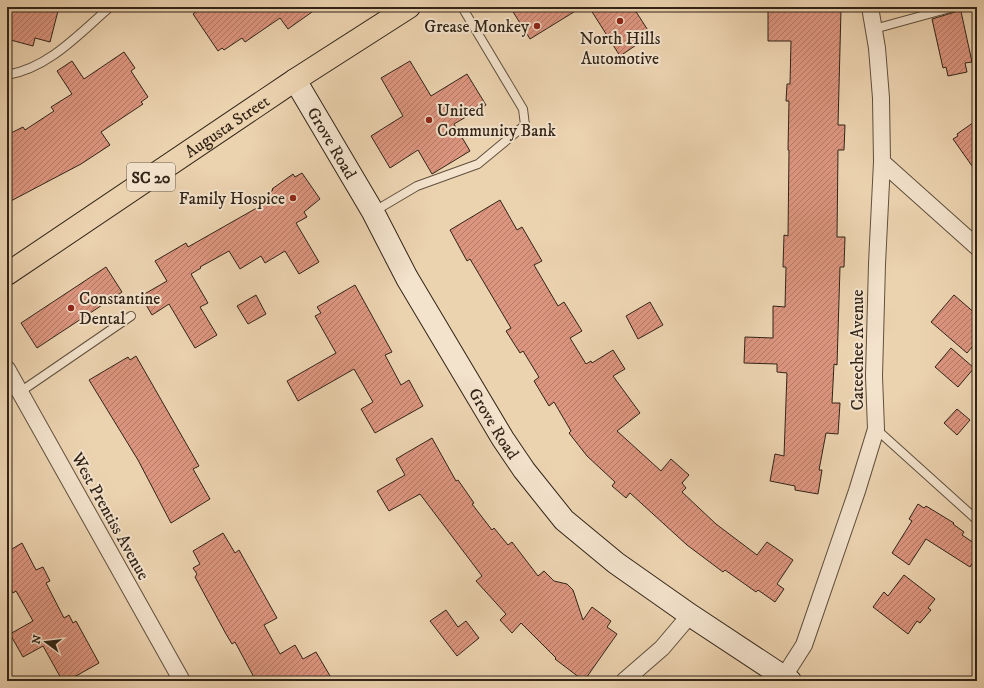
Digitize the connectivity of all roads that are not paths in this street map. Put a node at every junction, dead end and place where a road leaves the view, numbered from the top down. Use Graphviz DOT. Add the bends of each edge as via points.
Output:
graph roads {
  1 [pos="110,7"];
  2 [pos="409,7"];
  3 [pos="462,7"];
  4 [pos="870,7"];
  5 [pos="954,7"];
  6 [pos="874,29"];
  7 [pos="7,74"];
  8 [pos="295,80"];
  9 [pos="882,162"];
  10 [pos="373,212"];
  11 [pos="977,247"];
  12 [pos="7,274"];
  13 [pos="131,316"];
  14 [pos="7,369"];
  15 [pos="20,392"];
  16 [pos="876,429"];
  17 [pos="977,520"];
  18 [pos="690,616"];
  19 [pos="785,680"];
  20 [pos="182,681"];
  21 [pos="624,681"];
  1 -- 7 [label="lane" via="53,56 35,66"];
  2 -- 8 [label="main road, Augusta Street"];
  3 -- 10 [label="lane" via="523,109 525,125 478,164 417,186"];
  4 -- 6 [label="street, Cateechee Avenue"];
  5 -- 6 [label="lane"];
  6 -- 9 [label="street, Cateechee Avenue" via="881,98"];
  8 -- 10 [label="main road, Grove Road"];
  8 -- 12 [label="main road, Augusta Street / SC 20"];
  9 -- 11 [label="street"];
  9 -- 16 [label="street, Cateechee Avenue" via="874,376"];
  10 -- 18 [label="main road, Grove Road" via="407,278 499,432 537,487 564,520 616,563"];
  13 -- 15 [label="lane"];
  14 -- 15 [label="street, West Prentiss Avenue"];
  15 -- 20 [label="street, West Prentiss Avenue"];
  16 -- 17 [label="lane"];
  16 -- 19 [label="street, Cateechee Avenue" via="804,645"];
  18 -- 19 [label="main road, Grove Road"];
  18 -- 21 [label="street" via="662,648"];
}
